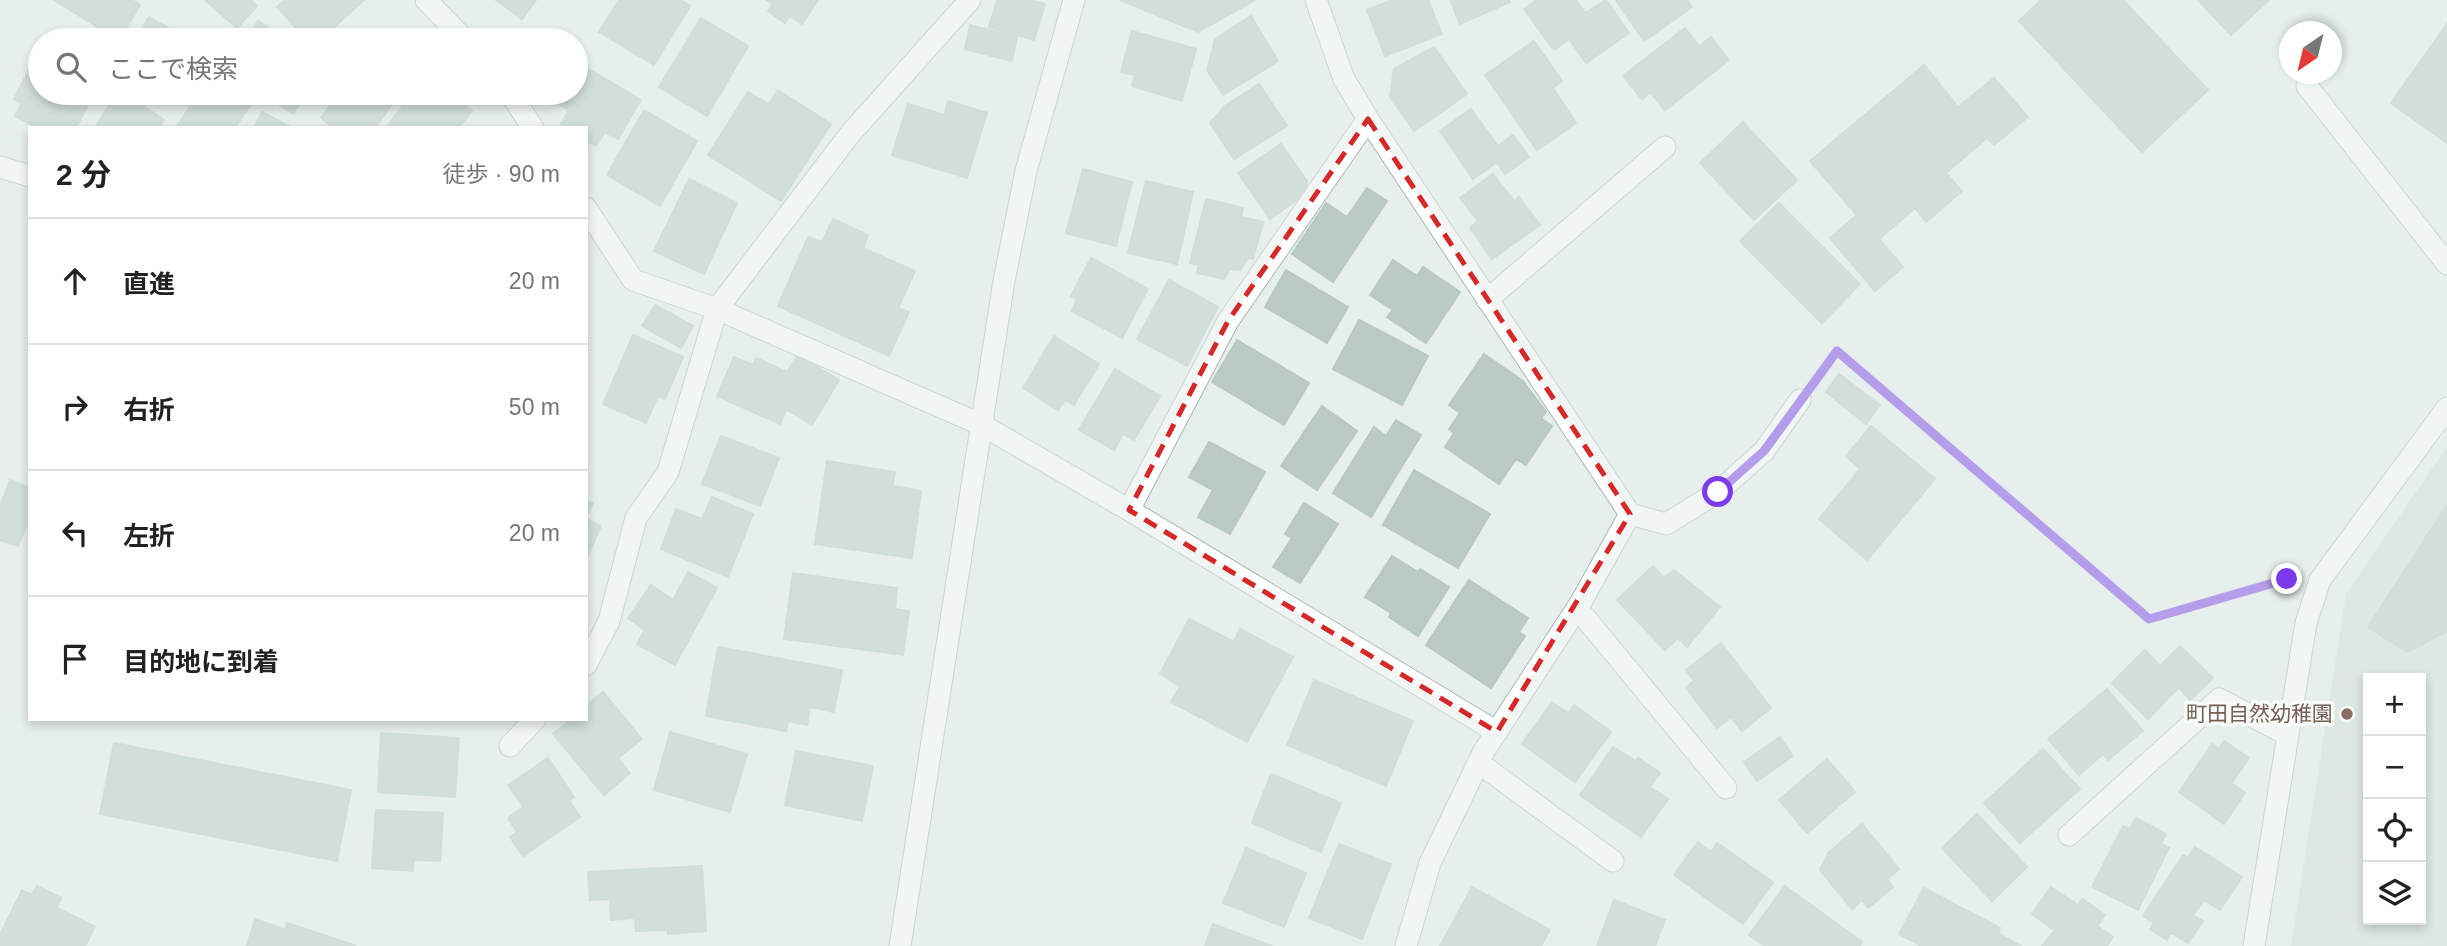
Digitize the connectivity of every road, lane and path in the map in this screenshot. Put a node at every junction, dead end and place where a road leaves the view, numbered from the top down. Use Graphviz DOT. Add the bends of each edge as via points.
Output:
graph roads {
  1 [pos="426,0"];
  2 [pos="970,0"];
  3 [pos="1074,0"];
  4 [pos="1316,0"];
  5 [pos="453,28"];
  6 [pos="2307,86"];
  7 [pos="518,105"];
  8 [pos="1368,119"];
  9 [pos="532,126"];
  10 [pos="1665,147"];
  11 [pos="0,167"];
  12 [pos="28,175"];
  13 [pos="588,211"];
  14 [pos="2447,264"];
  15 [pos="1488,300"];
  16 [pos="718,309"];
  17 [pos="1800,400"];
  18 [pos="2447,408"];
  19 [pos="982,425"];
  20 [pos="1129,510"];
  21 [pos="1630,514"];
  22 [pos="2320,580"];
  23 [pos="1577,608"];
  24 [pos="588,661"];
  25 [pos="533,721"];
  26 [pos="1497,732"];
  27 [pos="2288,735"];
  28 [pos="510,746"];
  29 [pos="1479,763"];
  30 [pos="1726,788"];
  31 [pos="2069,835"];
  32 [pos="1613,861"];
  33 [pos="900,946"];
  34 [pos="1406,946"];
  35 [pos="2254,946"];
  1 -- 5 [label="street"];
  2 -- 16 [label="street" via="850,134"];
  3 -- 19 [label="street" via="1026,171"];
  4 -- 8 [label="street" via="1344,79"];
  6 -- 14 [label="street"];
  7 -- 9 [label="street"];
  8 -- 15 [label="street"];
  8 -- 20 [label="street" via="1228,321"];
  10 -- 15 [label="street"];
  11 -- 12 [label="street"];
  13 -- 16 [label="street" via="633,279"];
  15 -- 21 [label="street"];
  16 -- 19 [label="street"];
  16 -- 24 [label="street" via="668,472 636,518 609,621"];
  17 -- 21 [label="street" via="1764,451 1718,492 1666,524"];
  17 -- 22 [label="path" via="1837,351 2149,619 2287,579"];
  18 -- 22 [label="street"];
  19 -- 20 [label="street"];
  19 -- 33 [label="street"];
  20 -- 26 [label="street"];
  21 -- 23 [label="street"];
  22 -- 27 [label="street" via="2306,623"];
  23 -- 26 [label="street"];
  23 -- 30 [label="street"];
  25 -- 28 [label="street"];
  26 -- 29 [label="street"];
  27 -- 31 [label="street" via="2219,699"];
  27 -- 35 [label="street"];
  29 -- 32 [label="street"];
  29 -- 34 [label="street" via="1430,863"];
}
